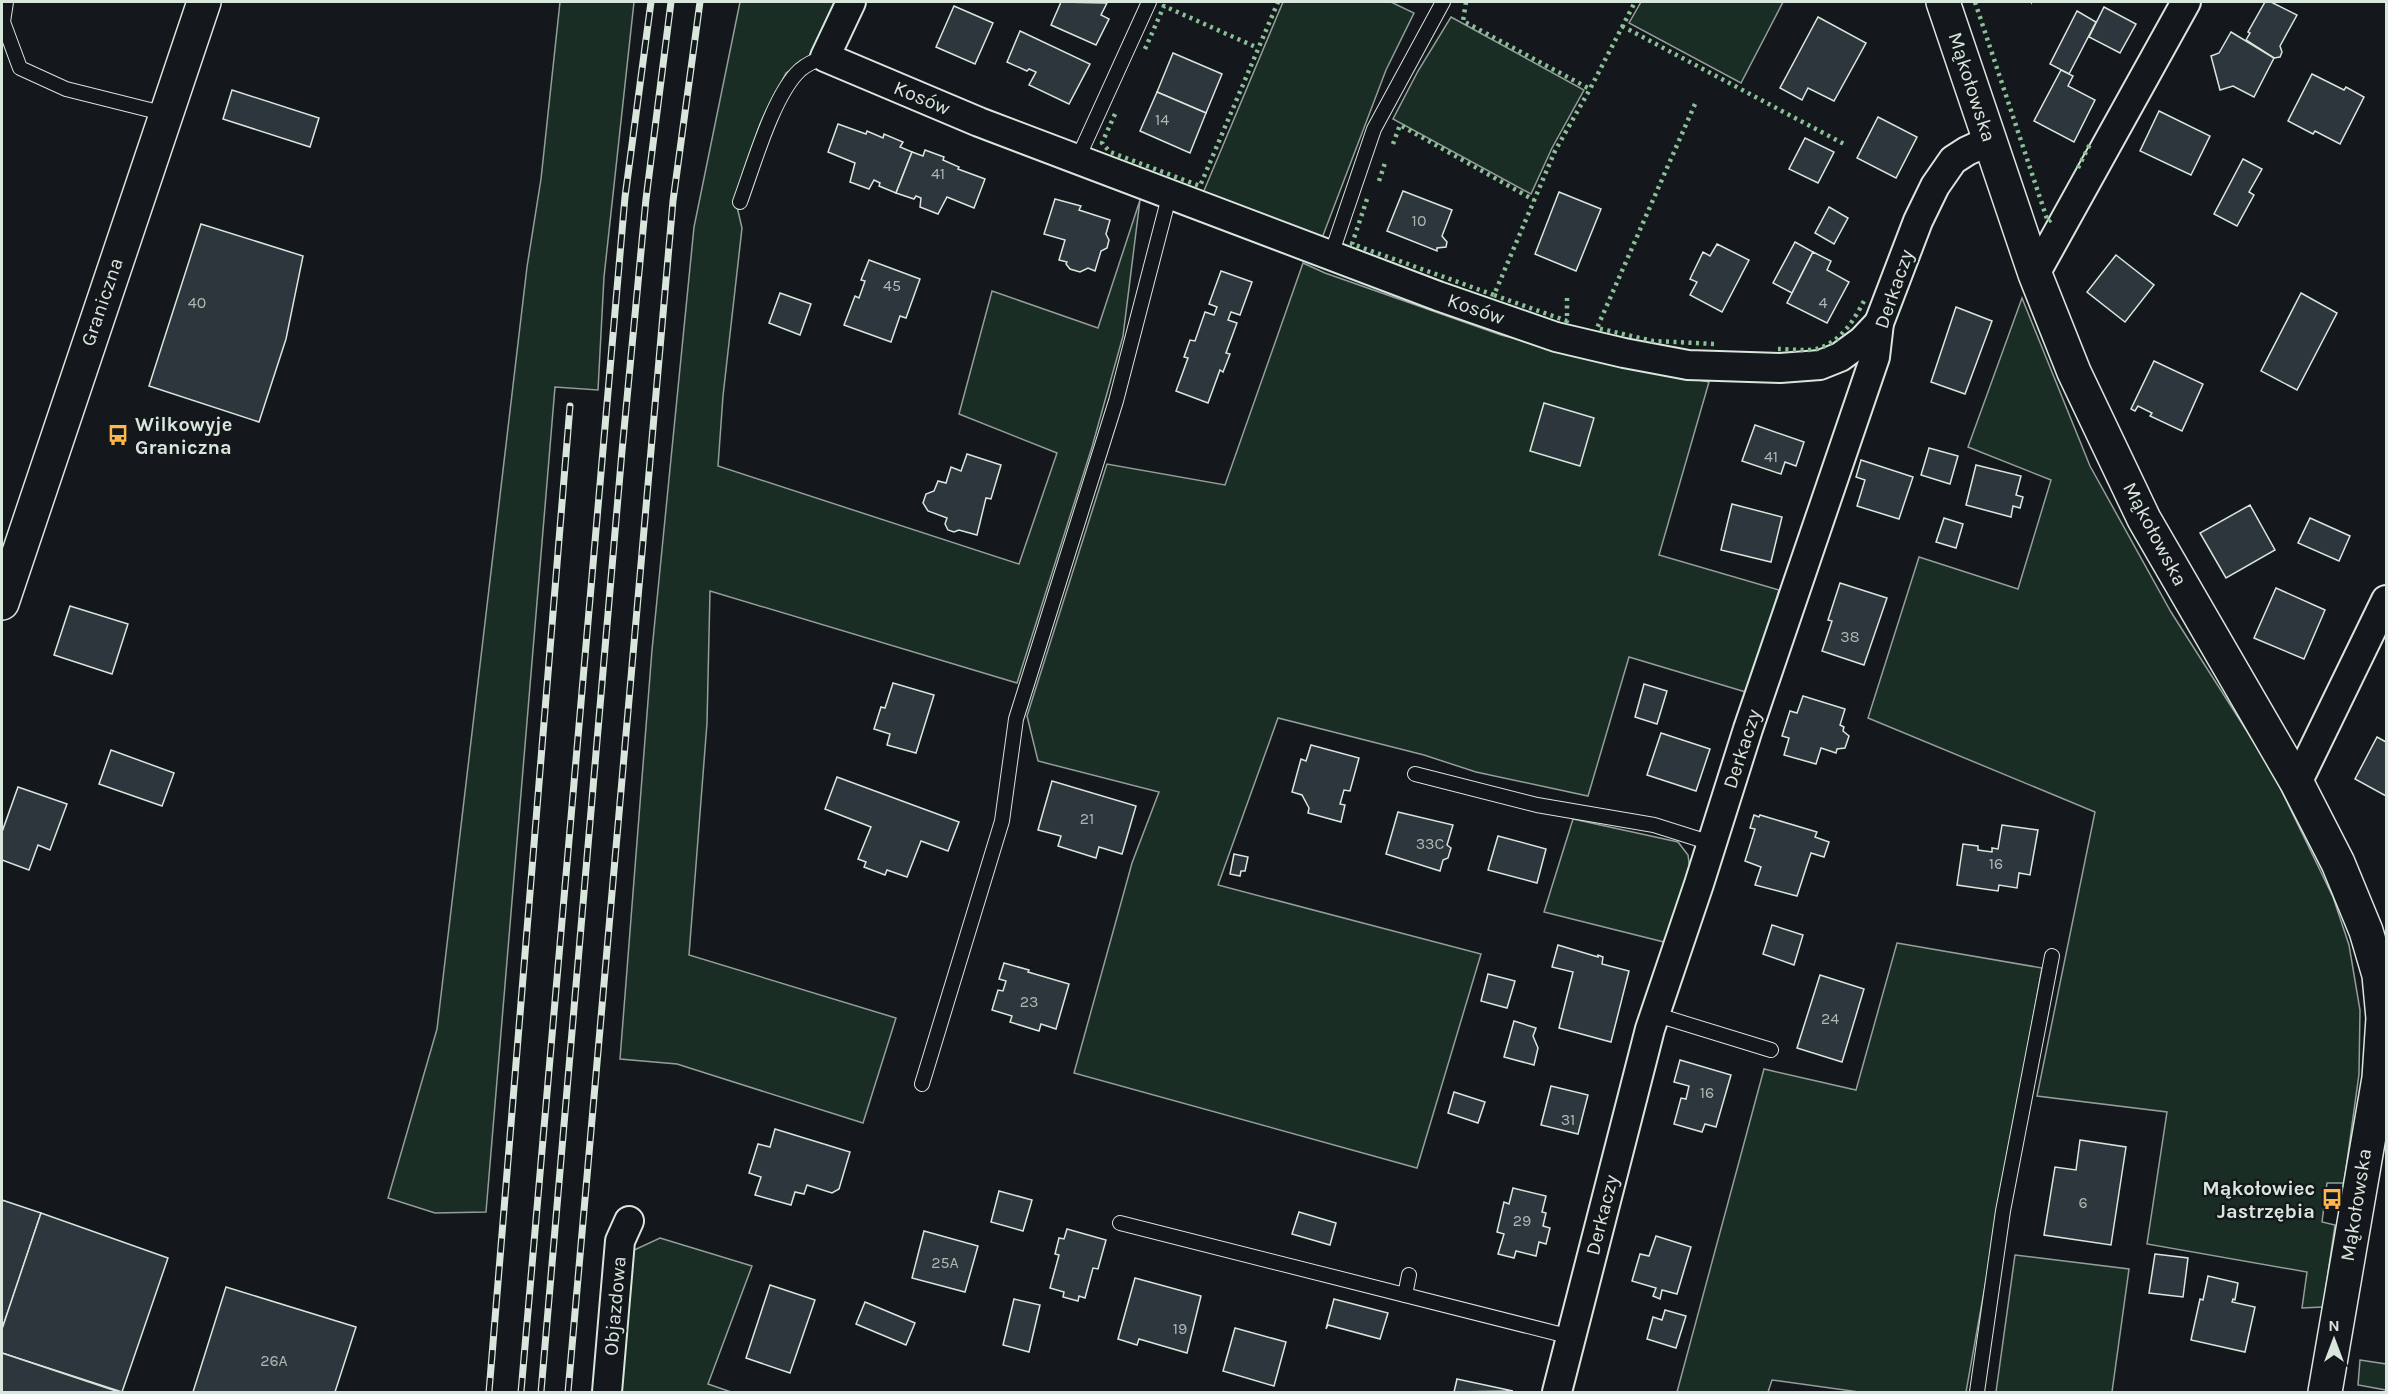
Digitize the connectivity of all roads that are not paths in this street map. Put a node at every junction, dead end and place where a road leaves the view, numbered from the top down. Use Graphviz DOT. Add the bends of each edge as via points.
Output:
graph roads {
  1 [pos="6,2"];
  2 [pos="204,2"];
  3 [pos="851,2"];
  4 [pos="1149,2"];
  5 [pos="1443,2"];
  6 [pos="1943,2"];
  7 [pos="2186,2"];
  8 [pos="825,57"];
  9 [pos="166,114"];
  10 [pos="1989,141"];
  11 [pos="1078,158"];
  12 [pos="1170,193"];
  13 [pos="740,202"];
  14 [pos="1331,255"];
  15 [pos="2036,274"];
  16 [pos="1879,323"];
  17 [pos="2386,600"];
  18 [pos="2,603"];
  19 [pos="1414,774"];
  20 [pos="2297,783"];
  21 [pos="1712,843"];
  22 [pos="2052,956"];
  23 [pos="1654,1014"];
  24 [pos="1771,1050"];
  25 [pos="922,1084"];
  26 [pos="2377,1139"];
  27 [pos="629,1221"];
  28 [pos="1120,1223"];
  29 [pos="1408,1275"];
  30 [pos="1405,1295"];
  31 [pos="1571,1338"];
  32 [pos="607,1392"];
  33 [pos="1557,1392"];
  34 [pos="1977,1392"];
  35 [pos="2325,1392"];
  1 -- 9 [label="lane" via="3,22 20,68 66,89"];
  2 -- 9 [label="street, Graniczna"];
  3 -- 8 [label="street"];
  4 -- 11 [label="lane"];
  5 -- 14 [label="lane" via="1374,129"];
  6 -- 10 [label="street, Mąkołowska"];
  7 -- 15 [label="street"];
  8 -- 11 [label="street, Kosów" via="979,122"];
  8 -- 13 [label="lane" via="799,71 784,90"];
  9 -- 18 [label="street, Graniczna"];
  10 -- 15 [label="street, Mąkołowska"];
  10 -- 16 [label="street, Derkaczy" via="1953,160 1935,186"];
  11 -- 12 [label="street, Kosów"];
  12 -- 14 [label="street, Kosów"];
  12 -- 25 [label="lane" via="1116,401 1016,719 1002,821"];
  14 -- 16 [label="street, Kosów" via="1556,337 1688,365 1820,365 1840,357"];
  15 -- 20 [label="street, Mąkołowska" via="2074,372 2144,519"];
  16 -- 21 [label="street, Derkaczy" via="1875,357"];
  17 -- 20 [label="street"];
  19 -- 21 [label="lane" via="1537,805 1654,825"];
  20 -- 26 [label="street, Mąkołowska" via="2373,938 2383,1018"];
  21 -- 23 [label="street, Derkaczy"];
  22 -- 34 [label="lane" via="2003,1211"];
  23 -- 24 [label="lane"];
  23 -- 31 [label="street, Derkaczy"];
  26 -- 35 [label="street, Mąkołowska"];
  27 -- 32 [label="street, Objazdowa" via="620,1241"];
  28 -- 30 [label="lane"];
  29 -- 30 [label="lane"];
  30 -- 31 [label="lane"];
  31 -- 33 [label="street, Derkaczy"];
}
